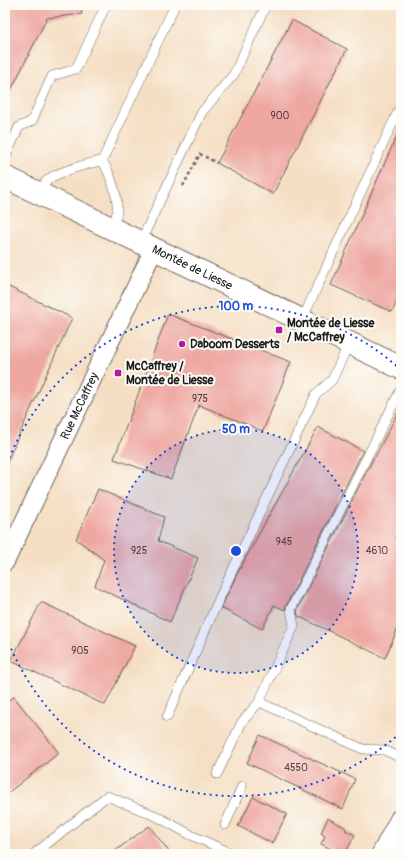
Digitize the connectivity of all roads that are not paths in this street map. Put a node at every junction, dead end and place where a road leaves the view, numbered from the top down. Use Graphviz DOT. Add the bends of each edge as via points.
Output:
graph roads {
  1 [pos="106,5"];
  2 [pos="175,5"];
  3 [pos="266,5"];
  4 [pos="401,106"];
  5 [pos="5,158"];
  6 [pos="102,161"];
  7 [pos="5,177"];
  8 [pos="38,193"];
  9 [pos="112,229"];
  10 [pos="147,246"];
  11 [pos="302,320"];
  12 [pos="349,344"];
  13 [pos="401,368"];
  14 [pos="401,388"];
  15 [pos="5,562"];
  16 [pos="259,702"];
  17 [pos="167,717"];
  18 [pos="401,758"];
  19 [pos="218,774"];
  20 [pos="242,786"];
  21 [pos="401,820"];
  22 [pos="225,825"];
  23 [pos="34,854"];
  24 [pos="233,854"];
  25 [pos="383,854"];
  1 -- 5 [label="lane" via="76,69 52,76 32,121 19,127"];
  2 -- 6 [label="lane"];
  3 -- 10 [label="lane" via="234,74 202,112"];
  4 -- 11 [label="lane"];
  6 -- 8 [label="lane" via="51,177"];
  6 -- 9 [label="lane" via="107,168 116,202 117,211"];
  7 -- 8 [label="street, Montée de Liesse"];
  8 -- 9 [label="street, Montée de Liesse"];
  9 -- 10 [label="street, Montée de Liesse"];
  10 -- 11 [label="street, Montée de Liesse"];
  10 -- 15 [label="street, Rue McCaffrey"];
  11 -- 12 [label="street, Montée de Liesse"];
  12 -- 13 [label="street, Montée de Liesse"];
  12 -- 17 [label="lane" via="332,380 316,394 219,599"];
  14 -- 16 [label="lane" via="291,609 294,626"];
  16 -- 18 [label="lane" via="363,749 384,750"];
  16 -- 19 [label="lane" via="242,722"];
  20 -- 22 [label="lane"];
  21 -- 25 [label="street"];
  23 -- 24 [label="lane" via="107,796 156,816"];
}
